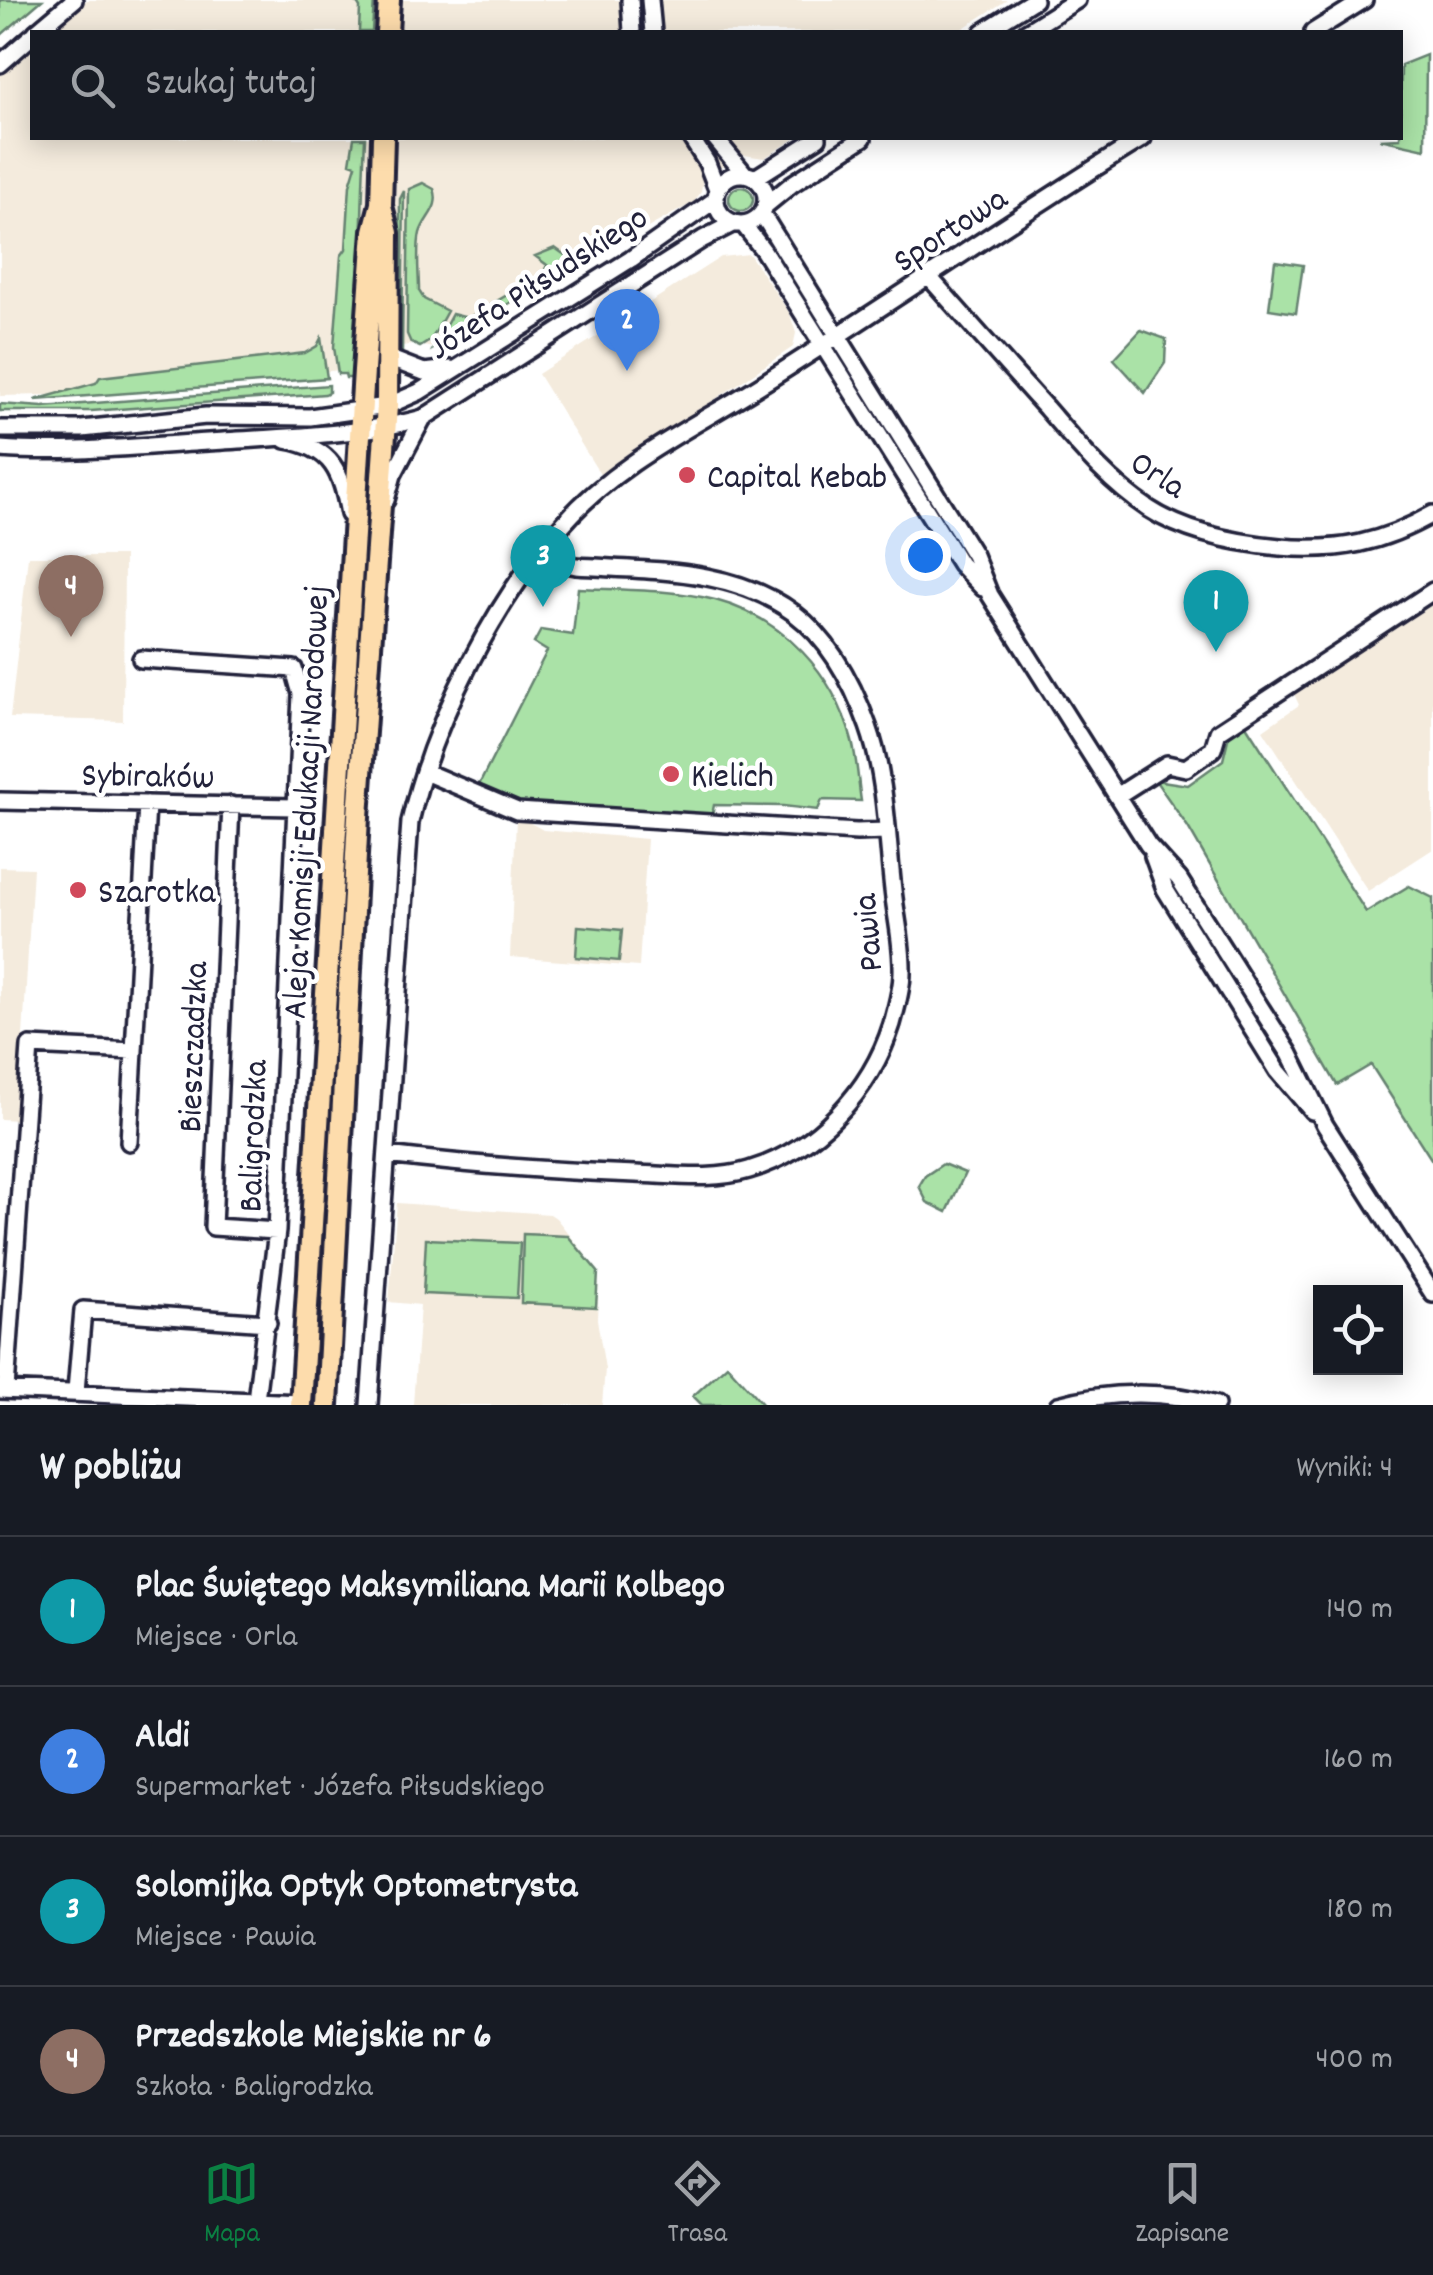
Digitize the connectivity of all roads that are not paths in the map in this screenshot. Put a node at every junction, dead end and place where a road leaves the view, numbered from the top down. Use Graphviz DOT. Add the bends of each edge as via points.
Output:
graph roads {
  1 [pos="74,0"];
  2 [pos="389,0"];
  3 [pos="630,0"];
  4 [pos="650,0"];
  5 [pos="1034,0"];
  6 [pos="1077,0"];
  7 [pos="1364,0"];
  8 [pos="39,30"];
  9 [pos="387,30"];
  10 [pos="632,30"];
  11 [pos="653,30"];
  12 [pos="986,30"];
  13 [pos="1029,30"];
  14 [pos="1316,30"];
  15 [pos="30,38"];
  16 [pos="0,64"];
  17 [pos="383,140"];
  18 [pos="692,140"];
  19 [pos="718,140"];
  20 [pos="814,140"];
  21 [pos="860,140"];
  22 [pos="1140,140"];
  23 [pos="750,176"];
  24 [pos="716,194"];
  25 [pos="381,204"];
  26 [pos="763,210"];
  27 [pos="739,224"];
  28 [pos="929,278"];
  29 [pos="837,336"];
  30 [pos="822,345"];
  31 [pos="388,358"];
  32 [pos="460,368"];
  33 [pos="388,406"];
  34 [pos="423,418"];
  35 [pos="361,421"];
  36 [pos="386,428"];
  37 [pos="0,429"];
  38 [pos="272,438"];
  39 [pos="0,450"];
  40 [pos="1433,514"];
  41 [pos="380,523"];
  42 [pos="353,535"];
  43 [pos="541,550"];
  44 [pos="1433,592"];
  45 [pos="990,596"];
  46 [pos="141,660"];
  47 [pos="425,772"];
  48 [pos="1117,796"];
  49 [pos="0,801"];
  50 [pos="147,804"];
  51 [pos="231,805"];
  52 [pos="295,806"];
  53 [pos="886,831"];
  54 [pos="134,1051"];
  55 [pos="129,1142"];
  56 [pos="387,1155"];
  57 [pos="277,1231"];
  58 [pos="1433,1294"];
  59 [pos="268,1323"];
  60 [pos="3,1390"];
  61 [pos="76,1391"];
  62 [pos="256,1400"];
  63 [pos="301,1404"];
  64 [pos="328,1405"];
  65 [pos="368,1405"];
  66 [pos="1058,1405"];
  67 [pos="1216,1405"];
  1 -- 8 [label="street"];
  2 -- 9 [label="main road"];
  3 -- 10 [label="street"];
  4 -- 11 [label="street"];
  5 -- 12 [label="street"];
  6 -- 13 [label="street"];
  7 -- 14 [label="street"];
  15 -- 16 [label="street"];
  17 -- 25 [label="main road, Aleja Komisji Edukacji Narodowej"];
  18 -- 24 [label="street"];
  19 -- 23 [label="street"];
  20 -- 23 [label="street"];
  21 -- 26 [label="street"];
  22 -- 28 [label="street, Sportowa"];
  23 -- 24 [label="street" via="731,175"];
  23 -- 26 [label="street" via="765,190"];
  24 -- 27 [label="street" via="721,215"];
  24 -- 32 [label="street, Józefa Piłsudskiego" via="631,258"];
  25 -- 31 [label="main road, Aleja Komisji Edukacji Narodowej" via="388,234"];
  25 -- 35 [label="main road, Aleja Komisji Edukacji Narodowej"];
  26 -- 27 [label="street"];
  26 -- 29 [label="street"];
  27 -- 30 [label="street"];
  27 -- 34 [label="street, Józefa Piłsudskiego" via="703,239"];
  28 -- 29 [label="street, Sportowa"];
  28 -- 40 [label="street, Orla" via="1093,462 1152,511 1218,537 1303,549 1354,546"];
  29 -- 30 [label="street"];
  29 -- 45 [label="street" via="974,554"];
  30 -- 43 [label="street" via="611,477"];
  30 -- 45 [label="street" via="960,564"];
  31 -- 32 [label="street" via="424,372"];
  31 -- 33 [label="main road, Aleja Komisji Edukacji Narodowej"];
  32 -- 33 [label="street, Józefa Piłsudskiego"];
  33 -- 35 [label="street, Józefa Piłsudskiego"];
  33 -- 36 [label="main road, Aleja Komisji Edukacji Narodowej"];
  34 -- 36 [label="street, Józefa Piłsudskiego"];
  34 -- 41 [label="street" via="394,475"];
  35 -- 36 [label="street, Józefa Piłsudskiego"];
  35 -- 37 [label="street" via="206,416 67,430"];
  35 -- 38 [label="street"];
  35 -- 42 [label="main road, Aleja Komisji Edukacji Narodowej"];
  36 -- 41 [label="main road, Aleja Komisji Edukacji Narodowej"];
  38 -- 39 [label="street"];
  38 -- 42 [label="street" via="315,449 332,463 344,484"];
  41 -- 64 [label="main road, Aleja Komisji Edukacji Narodowej"];
  42 -- 63 [label="main road, Aleja Komisji Edukacji Narodowej"];
  43 -- 47 [label="street" via="478,651"];
  43 -- 53 [label="street, Pawia" via="576,566 739,582 794,613 828,647 856,696 874,749"];
  44 -- 48 [label="street" via="1218,732 1213,749 1186,768 1167,764"];
  45 -- 48 [label="street"];
  46 -- 52 [label="street, Baligrodzka" via="294,670 301,694"];
  47 -- 53 [label="street" via="517,811"];
  47 -- 56 [label="street" via="407,842"];
  48 -- 58 [label="street" via="1151,850 1179,879"];
  49 -- 50 [label="street, Sybiraków"];
  50 -- 51 [label="street, Sybiraków"];
  50 -- 54 [label="street, Bieszczadzka"];
  51 -- 52 [label="street, Sybiraków"];
  51 -- 57 [label="street, Bieszczadzka" via="213,1227"];
  52 -- 57 [label="street, Baligrodzka"];
  53 -- 56 [label="street, Pawia" via="903,974 891,1026 857,1094 784,1156 718,1176"];
  54 -- 55 [label="street, Bieszczadzka"];
  54 -- 60 [label="street, Bieszczadzka" via="30,1046"];
  56 -- 65 [label="street"];
  57 -- 59 [label="street, Baligrodzka"];
  59 -- 61 [label="street" via="83,1310"];
  59 -- 62 [label="street, Baligrodzka"];
  60 -- 61 [label="street"];
  61 -- 62 [label="street"];
  62 -- 63 [label="street"];
  66 -- 67 [label="street" via="1124,1394"];
}
